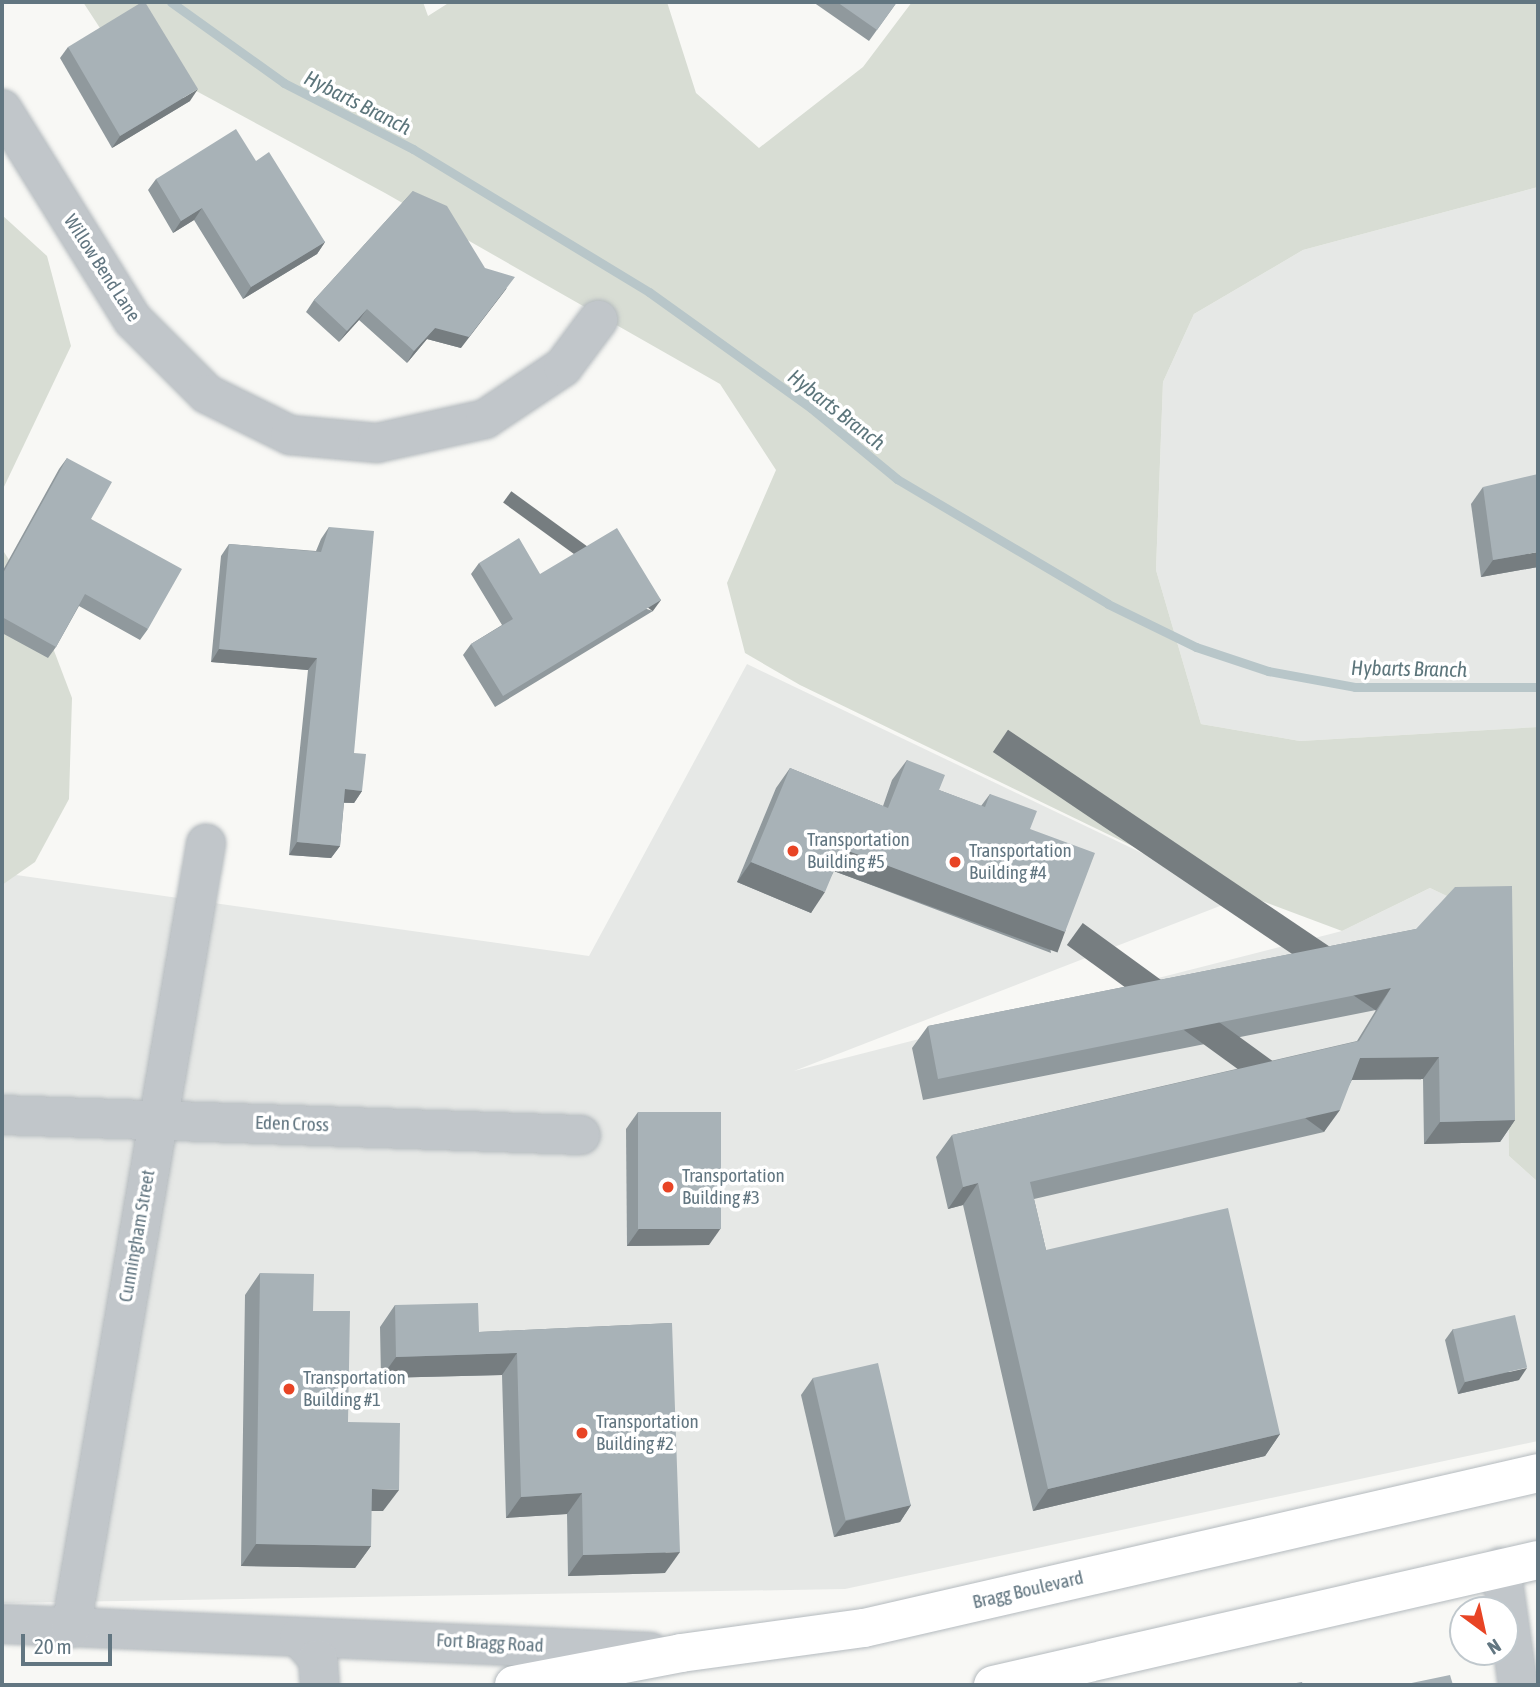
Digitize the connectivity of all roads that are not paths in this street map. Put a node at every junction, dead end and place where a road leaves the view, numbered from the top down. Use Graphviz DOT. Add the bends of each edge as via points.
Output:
graph roads {
  1 [pos="2,109"];
  2 [pos="598,320"];
  3 [pos="206,844"];
  4 [pos="2,1115"];
  5 [pos="157,1118"];
  6 [pos="581,1135"];
  7 [pos="1538,1474"];
  8 [pos="1538,1560"];
  9 [pos="1501,1567"];
  10 [pos="2,1625"];
  11 [pos="71,1628"];
  12 [pos="299,1637"];
  13 [pos="681,1653"];
  14 [pos="320,1685"];
  15 [pos="514,1685"];
  16 [pos="993,1685"];
  17 [pos="1518,1685"];
  1 -- 2 [label="street, Willow Bend Lane" via="133,320 207,394 290,435 377,443 485,419 563,366"];
  3 -- 5 [label="street, Cunningham Street"];
  4 -- 5 [label="street, Eden Cross"];
  5 -- 6 [label="street, Eden Cross"];
  5 -- 11 [label="street, Cunningham Street"];
  7 -- 13 [label="main road, Bragg Boulevard" via="864,1628"];
  8 -- 9 [label="main road"];
  9 -- 16 [label="main road"];
  9 -- 17 [label="street"];
  10 -- 11 [label="street, Fort Bragg Road"];
  11 -- 12 [label="street, Fort Bragg Road"];
  12 -- 13 [label="street, Fort Bragg Road" via="360,1636"];
  12 -- 14 [label="street" via="318,1659"];
  13 -- 15 [label="main road, Bragg Boulevard" via="577,1677"];
}
